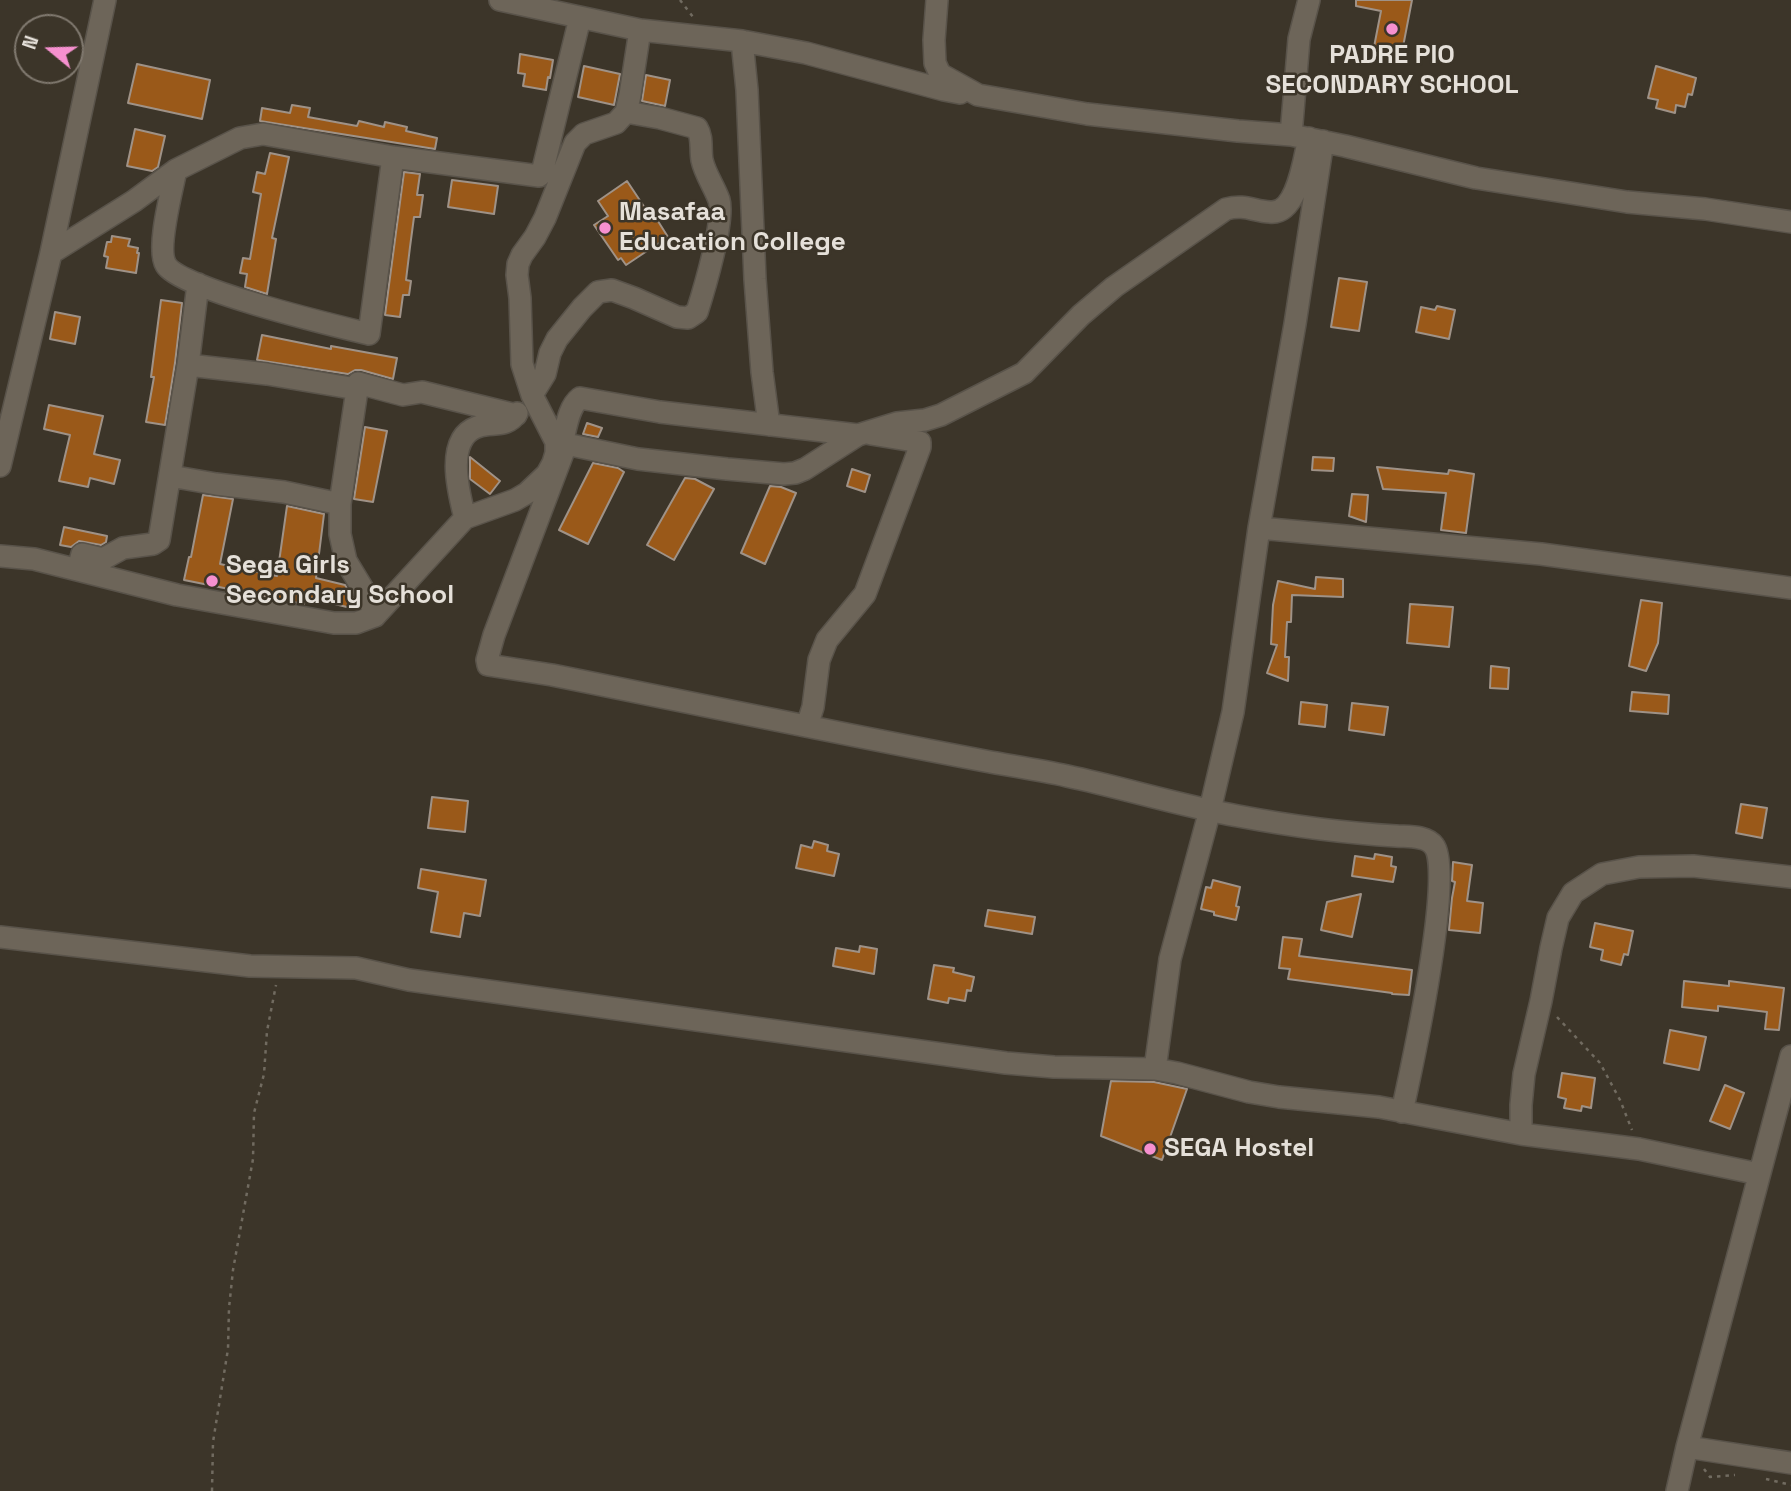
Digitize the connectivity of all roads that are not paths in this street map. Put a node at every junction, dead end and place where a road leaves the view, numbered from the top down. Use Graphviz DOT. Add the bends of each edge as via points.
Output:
graph roads {
  1 [pos="105,0"];
  2 [pos="500,0"];
  3 [pos="937,0"];
  4 [pos="1309,0"];
  5 [pos="580,18"];
  6 [pos="640,30"];
  7 [pos="742,41"];
  8 [pos="978,95"];
  9 [pos="626,112"];
  10 [pos="1307,138"];
  11 [pos="393,157"];
  12 [pos="176,170"];
  13 [pos="1791,222"];
  14 [pos="51,253"];
  15 [pos="198,284"];
  16 [pos="188,365"];
  17 [pos="530,388"];
  18 [pos="357,389"];
  19 [pos="516,415"];
  20 [pos="769,425"];
  21 [pos="862,434"];
  22 [pos="561,444"];
  23 [pos="0,467"];
  24 [pos="170,476"];
  25 [pos="340,504"];
  26 [pos="464,518"];
  27 [pos="1259,528"];
  28 [pos="0,556"];
  29 [pos="78,569"];
  30 [pos="1791,587"];
  31 [pos="375,616"];
  32 [pos="807,726"];
  33 [pos="1210,810"];
  34 [pos="1791,877"];
  35 [pos="0,937"];
  36 [pos="1791,1056"];
  37 [pos="1155,1069"];
  38 [pos="1402,1112"];
  39 [pos="1521,1134"];
  40 [pos="1759,1174"];
  41 [pos="1687,1447"];
  42 [pos="1791,1463"];
  43 [pos="1677,1491"];
  1 -- 14 [label="street"];
  2 -- 5 [label="street"];
  3 -- 8 [label="street" via="935,63 940,74"];
  4 -- 10 [label="street" via="1296,62"];
  5 -- 6 [label="street"];
  5 -- 11 [label="street" via="541,175"];
  6 -- 7 [label="street"];
  6 -- 9 [label="street"];
  7 -- 8 [label="street"];
  7 -- 20 [label="street" via="755,279"];
  8 -- 10 [label="street" via="1087,114"];
  9 -- 17 [label="street" via="616,123 584,134 575,143 545,218 518,264 522,364"];
  9 -- 17 [label="street" via="697,128 701,135 702,160 720,202 720,218 697,312 688,318 677,317 611,290 598,292 557,339 545,374"];
  10 -- 13 [label="street" via="1476,178"];
  10 -- 21 [label="street" via="1295,192 1282,210 1226,209 1114,287 1024,373 941,415"];
  10 -- 27 [label="street" via="1295,324"];
  11 -- 12 [label="street" via="263,134 240,138"];
  11 -- 15 [label="street" via="369,334"];
  12 -- 14 [label="street"];
  12 -- 15 [label="street" via="162,250 172,272"];
  14 -- 23 [label="street"];
  15 -- 16 [label="street"];
  16 -- 18 [label="street"];
  16 -- 24 [label="street"];
  17 -- 19 [label="street"];
  17 -- 22 [label="street"];
  18 -- 19 [label="street" via="358,383 403,396 422,393"];
  18 -- 25 [label="street"];
  19 -- 26 [label="street" via="508,422 476,427 458,446 458,491"];
  20 -- 21 [label="street"];
  20 -- 22 [label="street" via="580,398 572,407"];
  21 -- 22 [label="street" via="805,469 783,474 638,459"];
  21 -- 32 [label="street" via="920,442 920,447 865,594 827,640"];
  22 -- 26 [label="street" via="547,474 527,493"];
  22 -- 32 [label="street" via="487,664"];
  24 -- 25 [label="street"];
  24 -- 29 [label="street" via="157,543 123,548 103,559 82,554"];
  25 -- 31 [label="street" via="346,561"];
  26 -- 31 [label="street"];
  27 -- 30 [label="street" via="1529,553"];
  27 -- 33 [label="street" via="1233,712"];
  28 -- 29 [label="street"];
  29 -- 31 [label="street" via="177,595 334,623 356,623"];
  32 -- 33 [label="street" via="1065,775"];
  33 -- 37 [label="street" via="1170,959"];
  33 -- 38 [label="street" via="1302,828 1416,837 1432,842 1439,853 1436,927"];
  34 -- 39 [label="street" via="1693,866 1639,867 1602,874 1573,893 1558,918 1524,1074"];
  35 -- 37 [label="street" via="250,966 356,968 409,980 1006,1063"];
  36 -- 40 [label="street"];
  37 -- 38 [label="street" via="1249,1092"];
  38 -- 39 [label="street"];
  39 -- 40 [label="street" via="1639,1149"];
  40 -- 41 [label="street"];
  41 -- 42 [label="street"];
  41 -- 43 [label="street"];
}
